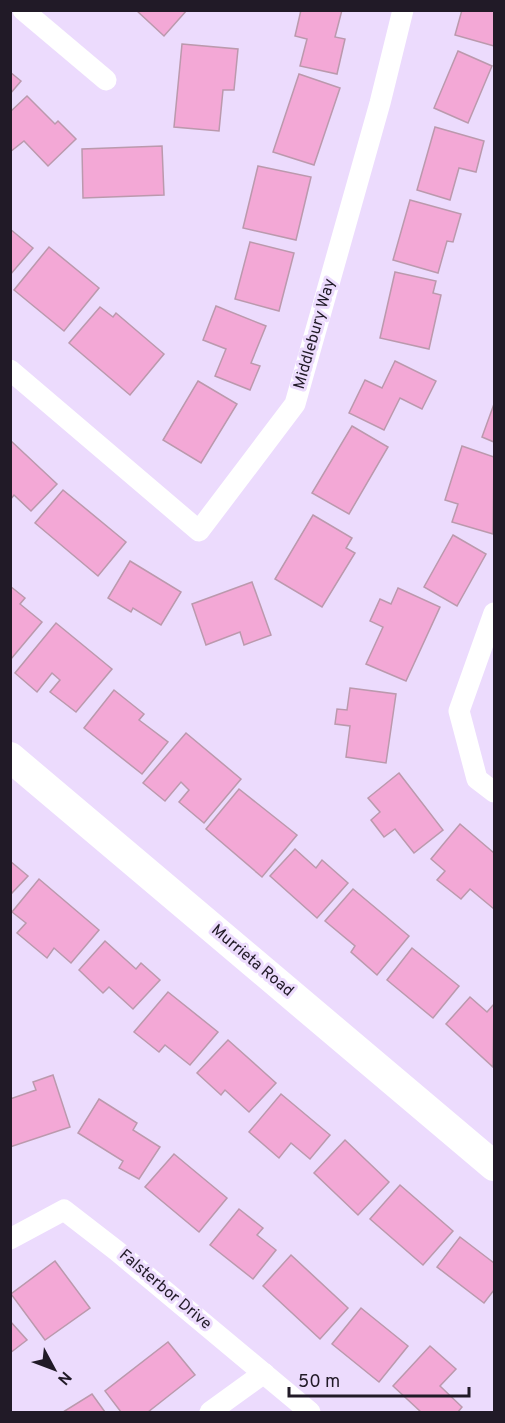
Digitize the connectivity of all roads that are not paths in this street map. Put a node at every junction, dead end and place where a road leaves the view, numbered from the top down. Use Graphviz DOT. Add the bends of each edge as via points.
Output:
graph roads {
  1 [pos="23,10"];
  2 [pos="403,10"];
  3 [pos="106,80"];
  4 [pos="10,370"];
  5 [pos="495,613"];
  6 [pos="10,757"];
  7 [pos="495,792"];
  8 [pos="495,1166"];
  9 [pos="10,1239"];
  10 [pos="264,1373"];
  11 [pos="210,1413"];
  12 [pos="310,1413"];
  1 -- 3 [label="street"];
  2 -- 4 [label="street, Middlebury Way" via="295,404 199,531"];
  5 -- 7 [label="street" via="459,711 477,779"];
  6 -- 8 [label="main road, Murrieta Road"];
  9 -- 10 [label="street, Falsterbor Drive" via="64,1210"];
  10 -- 11 [label="street"];
  10 -- 12 [label="street, Falsterbor Drive"];
}
